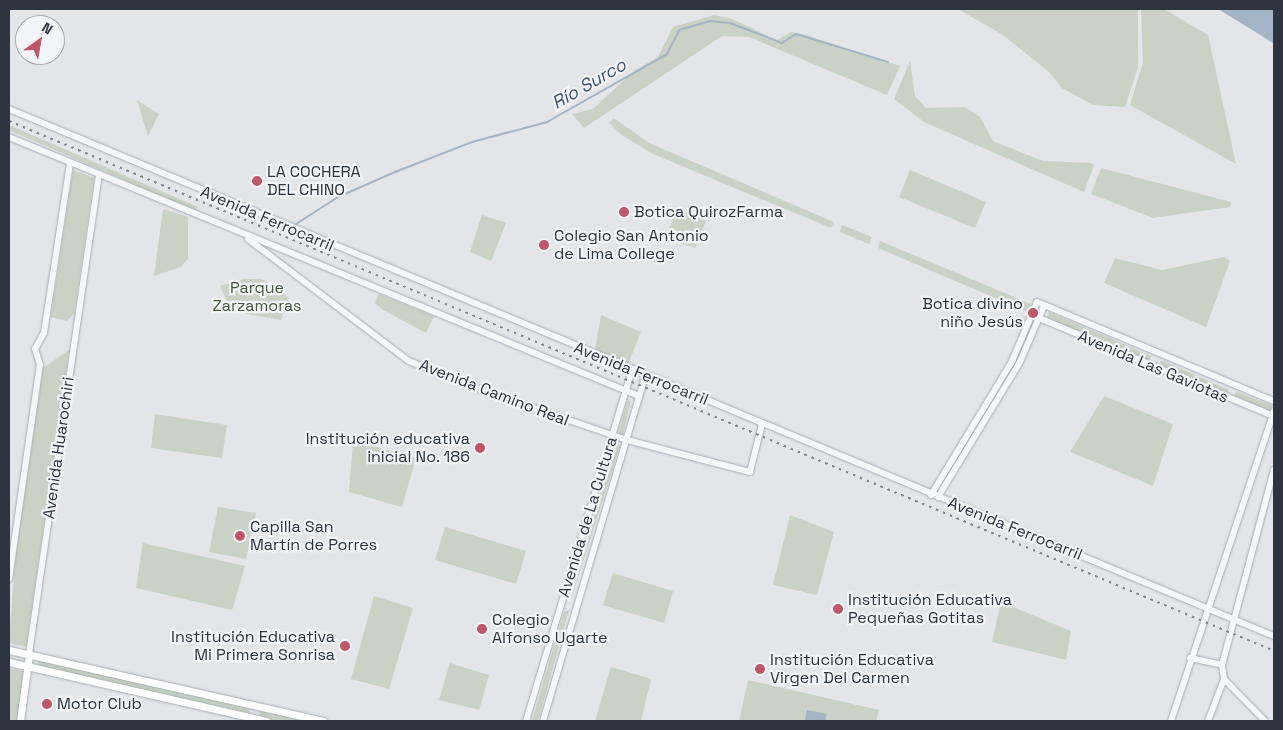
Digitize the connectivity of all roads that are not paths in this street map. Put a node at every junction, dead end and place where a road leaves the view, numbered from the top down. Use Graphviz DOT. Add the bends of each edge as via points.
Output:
graph roads {
  1 [pos="9,108"];
  2 [pos="9,136"];
  3 [pos="70,163"];
  4 [pos="99,176"];
  5 [pos="244,235"];
  6 [pos="1044,306"];
  7 [pos="1032,315"];
  8 [pos="1039,318"];
  9 [pos="632,371"];
  10 [pos="645,376"];
  11 [pos="626,390"];
  12 [pos="639,396"];
  13 [pos="1274,401"];
  14 [pos="1274,414"];
  15 [pos="762,424"];
  16 [pos="612,436"];
  17 [pos="627,440"];
  18 [pos="1274,470"];
  19 [pos="931,495"];
  20 [pos="938,497"];
  21 [pos="9,579"];
  22 [pos="1209,609"];
  23 [pos="1233,619"];
  24 [pos="1274,636"];
  25 [pos="9,650"];
  26 [pos="29,654"];
  27 [pos="1190,658"];
  28 [pos="9,662"];
  29 [pos="1222,665"];
  30 [pos="28,667"];
  31 [pos="1224,679"];
  32 [pos="20,721"];
  33 [pos="266,721"];
  34 [pos="323,721"];
  35 [pos="526,721"];
  36 [pos="542,721"];
  37 [pos="1171,721"];
  38 [pos="1208,721"];
  39 [pos="1265,721"];
  1 -- 9 [label="street, Avenida Ferrocarril"];
  2 -- 3 [label="street, Avenida Ferrocarril"];
  3 -- 4 [label="street, Avenida Ferrocarril"];
  3 -- 21 [label="street, Avenida Huarochiri" via="44,333 35,348 40,365"];
  4 -- 5 [label="street, Avenida Ferrocarril"];
  4 -- 26 [label="street, Avenida Huarochiri"];
  5 -- 11 [label="street, Avenida Ferrocarril"];
  5 -- 16 [label="street, Avenida Camino Real" via="409,361"];
  6 -- 7 [label="street, Avenida Las Gaviotas" via="1037,302"];
  6 -- 8 [label="street"];
  6 -- 13 [label="street, Avenida Las Gaviotas"];
  7 -- 8 [label="street, Avenida Las Gaviotas"];
  7 -- 19 [label="street" via="1012,362"];
  8 -- 14 [label="street, Avenida Las Gaviotas"];
  8 -- 20 [label="street" via="1019,364"];
  9 -- 10 [label="street, Avenida Ferrocarril"];
  9 -- 11 [label="street, Avenida de La Cultura"];
  10 -- 12 [label="street, Avenida de La Cultura"];
  10 -- 15 [label="street, Avenida Ferrocarril"];
  11 -- 12 [label="street, Avenida Ferrocarril"];
  11 -- 16 [label="street, Avenida de La Cultura"];
  12 -- 17 [label="street, Avenida de La Cultura"];
  14 -- 22 [label="street"];
  15 -- 17 [label="street, Avenida Camino Real" via="750,472"];
  15 -- 19 [label="street, Avenida Ferrocarril"];
  16 -- 17 [label="street, Avenida Camino Real"];
  16 -- 35 [label="street, Avenida de La Cultura"];
  17 -- 36 [label="street, Avenida de La Cultura"];
  18 -- 23 [label="street"];
  19 -- 20 [label="street, Avenida Ferrocarril"];
  20 -- 22 [label="street, Avenida Ferrocarril"];
  22 -- 23 [label="street, Avenida Ferrocarril"];
  22 -- 27 [label="street"];
  23 -- 24 [label="street, Avenida Ferrocarril"];
  23 -- 29 [label="street"];
  25 -- 26 [label="main road"];
  26 -- 30 [label="main road, Avenida Huarochiri"];
  26 -- 34 [label="main road"];
  27 -- 29 [label="street"];
  27 -- 37 [label="street"];
  28 -- 30 [label="main road"];
  29 -- 31 [label="street"];
  30 -- 32 [label="main road, Avenida Huarochiri"];
  30 -- 33 [label="main road"];
  31 -- 38 [label="street"];
  31 -- 39 [label="street"];
}
